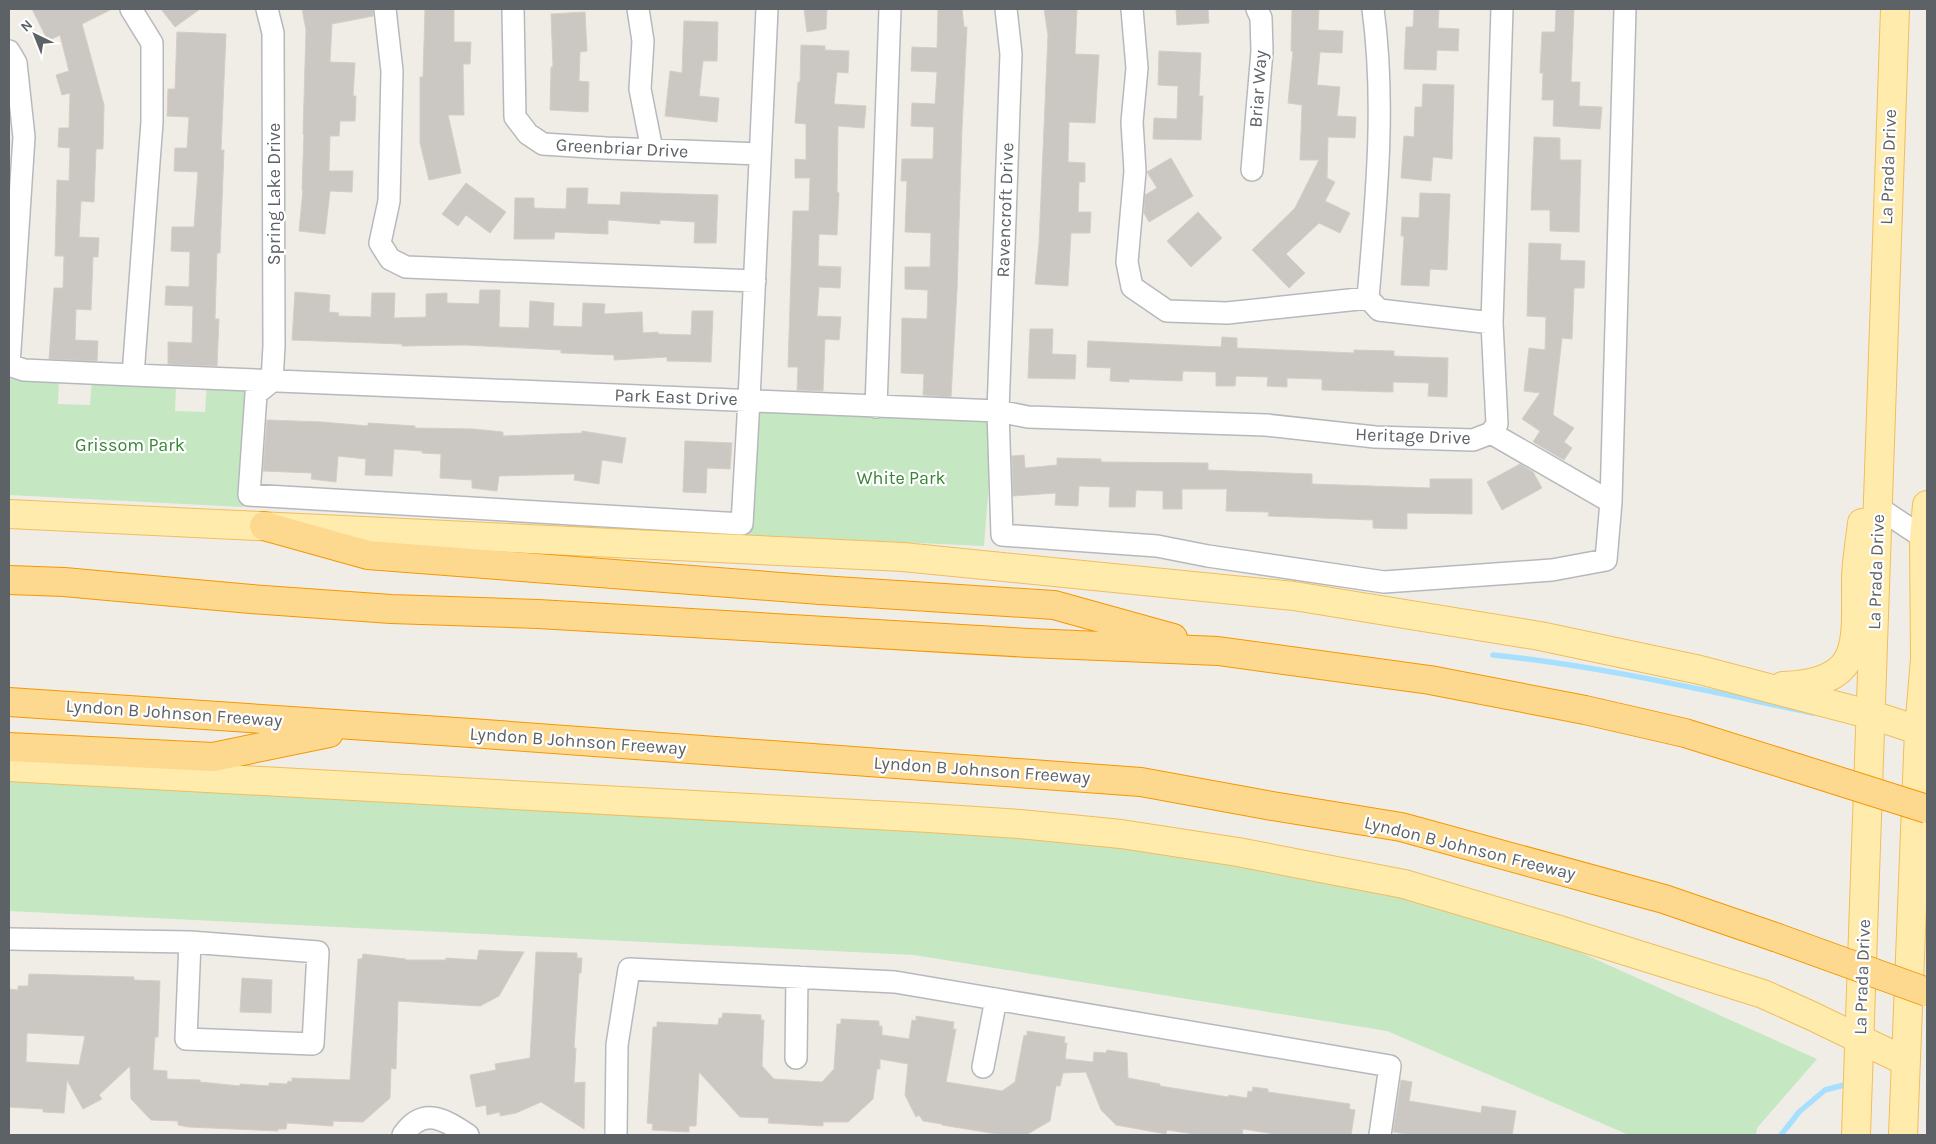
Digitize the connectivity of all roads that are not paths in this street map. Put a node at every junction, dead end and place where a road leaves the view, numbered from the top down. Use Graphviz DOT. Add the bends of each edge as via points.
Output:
graph roads {
  1 [pos="130,9"];
  2 [pos="267,9"];
  3 [pos="385,9"];
  4 [pos="513,9"];
  5 [pos="638,9"];
  6 [pos="767,9"];
  7 [pos="890,9"];
  8 [pos="1006,9"];
  9 [pos="1132,9"];
  10 [pos="1257,9"];
  11 [pos="1373,9"];
  12 [pos="1502,9"];
  13 [pos="1625,9"];
  14 [pos="1895,9"];
  15 [pos="9,51"];
  16 [pos="652,150"];
  17 [pos="760,154"];
  18 [pos="1252,170"];
  19 [pos="755,281"];
  20 [pos="1368,298"];
  21 [pos="1492,323"];
  22 [pos="9,365"];
  23 [pos="133,375"];
  24 [pos="272,380"];
  25 [pos="749,400"];
  26 [pos="876,407"];
  27 [pos="998,412"];
  28 [pos="1879,424"];
  29 [pos="1491,433"];
  30 [pos="1612,502"];
  31 [pos="1927,505"];
  32 [pos="1879,508"];
  33 [pos="9,514"];
  34 [pos="264,526"];
  35 [pos="1926,538"];
  36 [pos="9,580"];
  37 [pos="1218,651"];
  38 [pos="1768,686"];
  39 [pos="9,702"];
  40 [pos="1872,715"];
  41 [pos="362,726"];
  42 [pos="1923,732"];
  43 [pos="9,747"];
  44 [pos="9,767"];
  45 [pos="1927,809"];
  46 [pos="9,939"];
  47 [pos="190,942"];
  48 [pos="797,977"];
  49 [pos="1927,992"];
  50 [pos="996,999"];
  51 [pos="1860,1038"];
  52 [pos="796,1058"];
  53 [pos="1905,1061"];
  54 [pos="983,1067"];
  55 [pos="403,1135"];
  56 [pos="468,1135"];
  57 [pos="616,1135"];
  58 [pos="1380,1135"];
  59 [pos="1856,1135"];
  60 [pos="1903,1135"];
  1 -- 23 [label="street" via="152,42 152,122"];
  2 -- 24 [label="street, Spring Lake Drive" via="273,33 274,80"];
  3 -- 19 [label="street" via="392,71 389,201 380,243 390,259 406,267"];
  4 -- 16 [label="street, Greenbriar Drive" via="515,117 528,134 543,144"];
  5 -- 16 [label="street" via="643,41 640,89"];
  6 -- 17 [label="street, Park East Drive"];
  7 -- 26 [label="street"];
  8 -- 27 [label="street, Ravencroft Drive" via="1011,54"];
  9 -- 20 [label="street" via="1137,68 1132,122 1135,171 1127,262 1132,287 1167,311 1227,313"];
  10 -- 18 [label="street, Briar Way" via="1261,18 1262,51"];
  11 -- 20 [label="street" via="1379,100"];
  12 -- 21 [label="street, Heritage Drive"];
  13 -- 30 [label="street"];
  14 -- 28 [label="main road, La Prada Drive"];
  15 -- 22 [label="street" via="16,63 24,137"];
  16 -- 17 [label="street, Greenbriar Drive"];
  17 -- 19 [label="street, Park East Drive"];
  19 -- 25 [label="street, Park East Drive"];
  20 -- 21 [label="street" via="1379,310"];
  21 -- 29 [label="street, Heritage Drive" via="1497,424"];
  22 -- 23 [label="street, Park East Drive" via="24,370"];
  23 -- 24 [label="street, Park East Drive"];
  24 -- 25 [label="street, Park East Drive"];
  24 -- 25 [label="street" via="256,394 249,495 742,524"];
  25 -- 26 [label="street, Heritage Drive"];
  26 -- 27 [label="street, Heritage Drive"];
  27 -- 29 [label="street, Heritage Drive" via="1028,417 1266,425 1375,436 1473,440"];
  27 -- 30 [label="street, Ravencroft Drive" via="1002,535 1157,546 1384,582 1552,570 1606,560"];
  28 -- 32 [label="main road, La Prada Drive"];
  28 -- 38 [label="main road" via="1866,466 1856,573 1856,635 1850,658 1832,676 1803,685"];
  29 -- 30 [label="street"];
  31 -- 35 [label="main road"];
  32 -- 35 [label="street"];
  32 -- 40 [label="main road, La Prada Drive"];
  33 -- 34 [label="main road"];
  34 -- 37 [label="highway" via="368,556 1054,605"];
  34 -- 38 [label="main road" via="903,557 1294,596 1540,636"];
  35 -- 42 [label="main road"];
  36 -- 37 [label="highway" via="391,609 548,614"];
  37 -- 45 [label="highway, bridge" via="1430,680 1585,710 1684,733"];
  38 -- 40 [label="main road"];
  39 -- 41 [label="highway, Lyndon B Johnson Freeway"];
  40 -- 42 [label="main road"];
  40 -- 51 [label="main road, La Prada Drive"];
  41 -- 43 [label="highway" via="213,757"];
  41 -- 49 [label="highway, Lyndon B Johnson Freeway, bridge" via="1141,782 1401,827 1664,898"];
  42 -- 53 [label="main road"];
  44 -- 51 [label="main road" via="930,818 1121,834 1238,852 1404,884 1764,994"];
  46 -- 47 [label="street"];
  47 -- 47 [label="street" via="186,1039 314,1044 318,952"];
  48 -- 50 [label="street" via="895,982"];
  48 -- 52 [label="street"];
  48 -- 57 [label="street" via="629,969 617,1045"];
  50 -- 54 [label="street"];
  50 -- 58 [label="street" via="1390,1066"];
  51 -- 53 [label="main road"];
  51 -- 59 [label="main road, La Prada Drive"];
  53 -- 60 [label="main road"];
  55 -- 56 [label="street" via="417,1119 424,1117 452,1124"];
}
